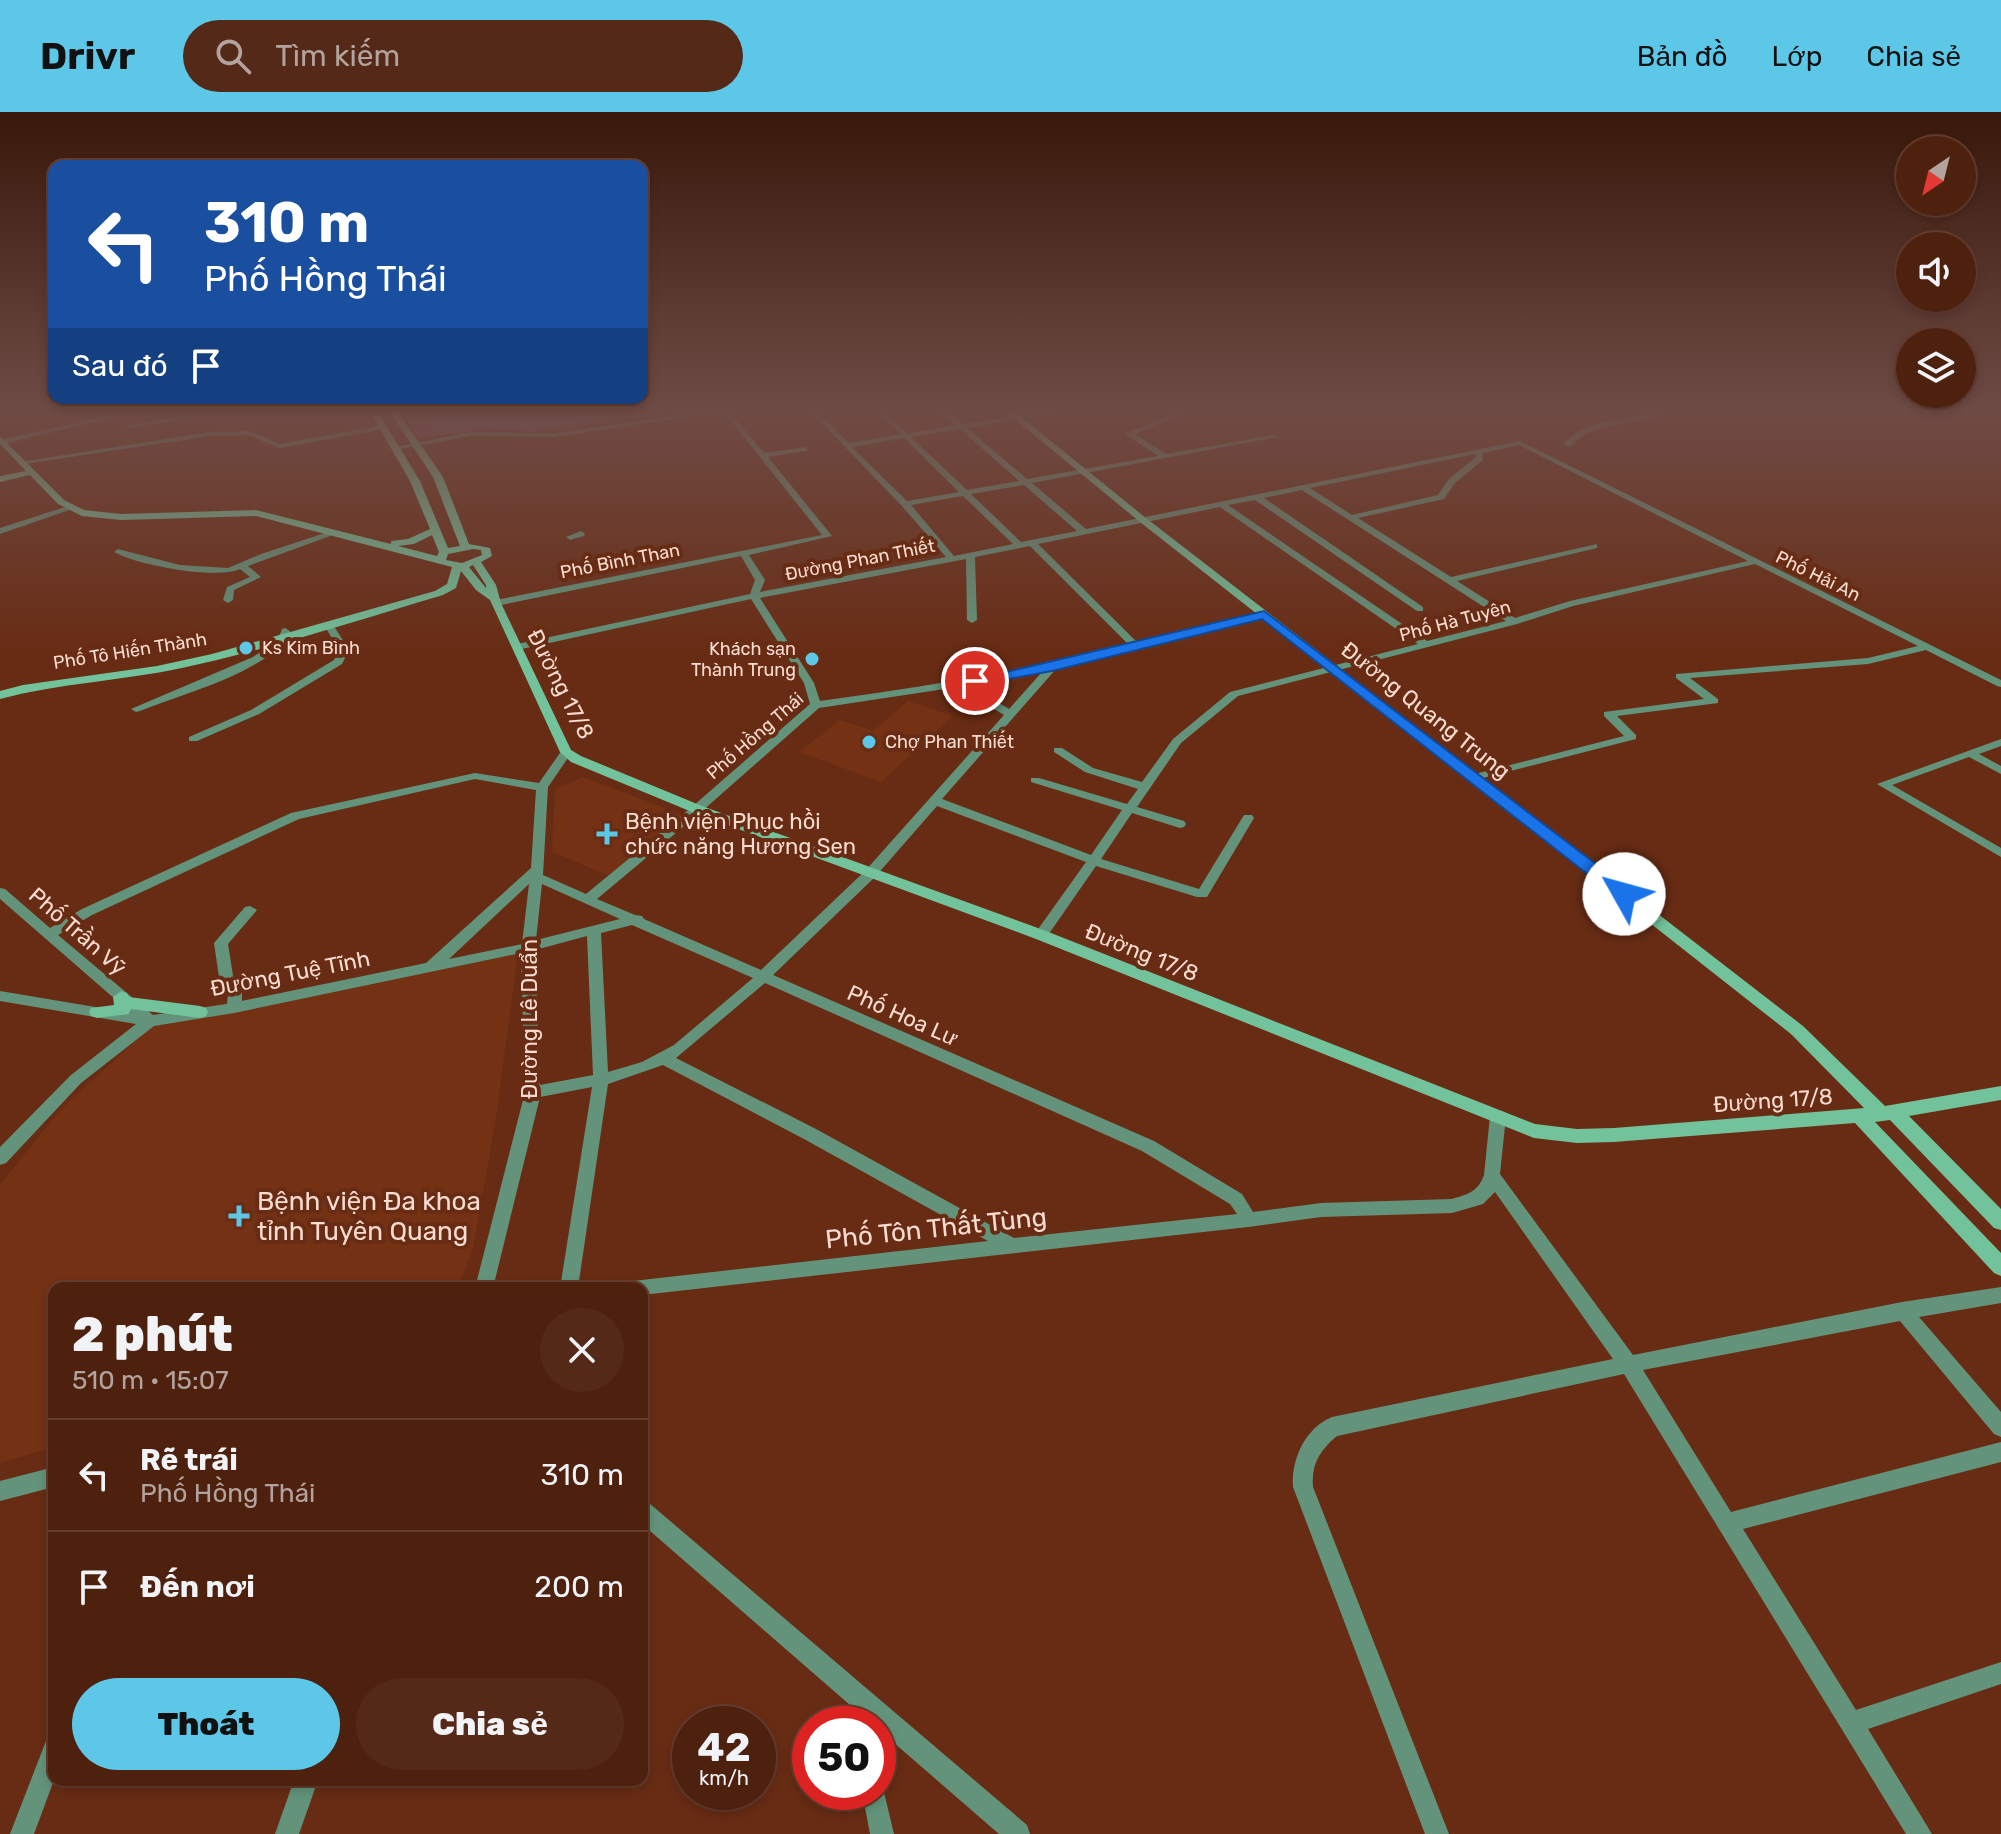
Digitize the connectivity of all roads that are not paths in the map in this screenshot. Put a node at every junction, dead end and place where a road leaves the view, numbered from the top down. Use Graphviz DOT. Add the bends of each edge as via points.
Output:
graph roads {
  1 [pos="52,492"];
  2 [pos="420,492"];
  3 [pos="444,492"];
  4 [pos="795,492"];
  5 [pos="894,492"];
  6 [pos="972,492"];
  7 [pos="1036,492"];
  8 [pos="1111,492"];
  9 [pos="1278,492"];
  10 [pos="1312,492"];
  11 [pos="1443,492"];
  12 [pos="1617,492"];
  13 [pos="968,493"];
  14 [pos="1257,497"];
  15 [pos="905,504"];
  16 [pos="1221,504"];
  17 [pos="68,509"];
  18 [pos="1352,517"];
  19 [pos="1143,520"];
  20 [pos="1,529"];
  21 [pos="435,530"];
  22 [pos="337,532"];
  23 [pos="1084,532"];
  24 [pos="581,534"];
  25 [pos="570,537"];
  26 [pos="1032,543"];
  27 [pos="385,544"];
  28 [pos="1019,545"];
  29 [pos="465,546"];
  30 [pos="1594,546"];
  31 [pos="118,552"];
  32 [pos="743,553"];
  33 [pos="970,555"];
  34 [pos="442,556"];
  35 [pos="952,559"];
  36 [pos="1754,562"];
  37 [pos="477,563"];
  38 [pos="460,566"];
  39 [pos="243,567"];
  40 [pos="1451,580"];
  41 [pos="450,588"];
  42 [pos="754,596"];
  43 [pos="228,600"];
  44 [pos="495,600"];
  45 [pos="1420,609"];
  46 [pos="1264,615"];
  47 [pos="972,620"];
  48 [pos="1514,622"];
  49 [pos="329,625"];
  50 [pos="285,634"];
  51 [pos="1426,645"];
  52 [pos="1135,646"];
  53 [pos="517,647"];
  54 [pos="1927,647"];
  55 [pos="1052,667"];
  56 [pos="1334,669"];
  57 [pos="975,681"];
  58 [pos="2001,684"];
  59 [pos="0,688"];
  60 [pos="0,695"];
  61 [pos="816,705"];
  62 [pos="136,709"];
  63 [pos="1012,714"];
  64 [pos="193,739"];
  65 [pos="2001,742"];
  66 [pos="1058,750"];
  67 [pos="566,752"];
  68 [pos="1969,753"];
  69 [pos="2001,771"];
  70 [pos="1475,777"];
  71 [pos="1035,780"];
  72 [pos="542,787"];
  73 [pos="1145,787"];
  74 [pos="933,800"];
  75 [pos="697,809"];
  76 [pos="1128,809"];
  77 [pos="1248,818"];
  78 [pos="1180,824"];
  79 [pos="2001,853"];
  80 [pos="1092,860"];
  81 [pos="537,873"];
  82 [pos="870,874"];
  83 [pos="0,892"];
  84 [pos="589,898"];
  85 [pos="250,910"];
  86 [pos="637,919"];
  87 [pos="594,932"];
  88 [pos="48,935"];
  89 [pos="1041,935"];
  90 [pos="528,947"];
  91 [pos="430,967"];
  92 [pos="763,977"];
  93 [pos="0,996"];
  94 [pos="125,1000"];
  95 [pos="234,1008"];
  96 [pos="97,1012"];
  97 [pos="200,1012"];
  98 [pos="150,1021"];
  99 [pos="666,1060"];
  100 [pos="601,1079"];
  101 [pos="533,1092"];
  102 [pos="2001,1093"];
  103 [pos="1888,1113"];
  104 [pos="1858,1115"];
  105 [pos="1498,1116"];
  106 [pos="2,1153"];
  107 [pos="1492,1175"];
  108 [pos="1246,1214"];
  109 [pos="2001,1222"];
  110 [pos="1011,1245"];
  111 [pos="2001,1267"];
  112 [pos="486,1282"];
  113 [pos="570,1282"];
  114 [pos="648,1286"];
  115 [pos="2001,1295"];
  116 [pos="1902,1310"];
  117 [pos="1628,1364"];
  118 [pos="2001,1427"];
  119 [pos="2001,1452"];
  120 [pos="48,1479"];
  121 [pos="0,1491"];
  122 [pos="648,1515"];
  123 [pos="1727,1523"];
  124 [pos="2001,1673"];
  125 [pos="861,1698"];
  126 [pos="862,1706"];
  127 [pos="1850,1723"];
  128 [pos="48,1765"];
  129 [pos="304,1786"];
  130 [pos="877,1810"];
  131 [pos="22,1834"];
  132 [pos="287,1834"];
  133 [pos="882,1834"];
  134 [pos="1018,1834"];
  135 [pos="1437,1834"];
  136 [pos="1920,1834"];
  1 -- 17 [label="main road"];
  2 -- 21 [label="main road"];
  3 -- 29 [label="main road"];
  4 -- 32 [label="street, Phố Bình Than" via="829,534"];
  5 -- 15 [label="street"];
  6 -- 13 [label="street"];
  7 -- 23 [label="street"];
  8 -- 19 [label="main road, Đường Quang Trung"];
  9 -- 14 [label="street, Đường Phan Thiết"];
  10 -- 18 [label="street"];
  11 -- 18 [label="street" via="1441,497"];
  12 -- 36 [label="street, Phố Hải An"];
  13 -- 15 [label="street"];
  13 -- 28 [label="street"];
  14 -- 16 [label="street, Đường Phan Thiết"];
  14 -- 45 [label="street"];
  15 -- 35 [label="street"];
  16 -- 19 [label="street, Đường Phan Thiết"];
  16 -- 51 [label="street"];
  17 -- 20 [label="street"];
  17 -- 22 [label="main road" via="121,517 256,513"];
  18 -- 40 [label="street"];
  19 -- 23 [label="street, Đường Phan Thiết"];
  19 -- 46 [label="main road, Đường Quang Trung"];
  21 -- 27 [label="main road" via="410,542"];
  21 -- 34 [label="main road"];
  22 -- 27 [label="main road"];
  22 -- 39 [label="street"];
  23 -- 26 [label="street, Đường Phan Thiết"];
  24 -- 25 [label="street"];
  26 -- 28 [label="street, Đường Phan Thiết"];
  26 -- 52 [label="street"];
  27 -- 34 [label="main road"];
  28 -- 33 [label="street, Đường Phan Thiết"];
  29 -- 34 [label="main road"];
  29 -- 37 [label="main road, Đường 17/8" via="488,551"];
  30 -- 40 [label="street"];
  31 -- 39 [label="street" via="180,568"];
  32 -- 42 [label="street" via="760,580"];
  32 -- 44 [label="street, Phố Bình Than"];
  33 -- 35 [label="street, Đường Phan Thiết"];
  33 -- 47 [label="street"];
  34 -- 38 [label="main road" via="443,565"];
  35 -- 42 [label="street, Đường Phan Thiết"];
  36 -- 48 [label="street, Phố Hà Tuyên"];
  36 -- 54 [label="street, Phố Hải An"];
  37 -- 38 [label="main road"];
  37 -- 44 [label="main road, Đường 17/8"];
  38 -- 41 [label="main road"];
  38 -- 44 [label="main road, Đường 17/8"];
  39 -- 43 [label="street" via="256,577 230,589"];
  40 -- 48 [label="street"];
  41 -- 49 [label="main road, Phố Tô Hiến Thành"];
  41 -- 50 [label="main road, Phố Tô Hiến Thành"];
  42 -- 53 [label="street, Đường Phan Thiết"];
  42 -- 61 [label="street" via="809,683"];
  44 -- 53 [label="main road, Đường 17/8"];
  46 -- 52 [label="street, Phố Hồng Thái"];
  46 -- 56 [label="main road, Đường Quang Trung"];
  48 -- 51 [label="street, Phố Hà Tuyên"];
  49 -- 50 [label="main road, Phố Tô Hiến Thành"];
  49 -- 64 [label="street" via="344,650 338,662 255,712"];
  50 -- 59 [label="main road, Phố Tô Hiến Thành" via="191,656 65,672"];
  50 -- 60 [label="main road, Phố Tô Hiến Thành" via="179,665 46,681"];
  50 -- 62 [label="street" via="257,660"];
  51 -- 56 [label="street, Phố Hà Tuyên"];
  52 -- 55 [label="street, Phố Hồng Thái"];
  53 -- 67 [label="main road, Đường 17/8"];
  54 -- 58 [label="street, Phố Hải An"];
  54 -- 70 [label="street" via="1868,661 1680,676 1714,701 1608,714 1632,737"];
  55 -- 57 [label="street, Phố Hồng Thái"];
  55 -- 63 [label="street"];
  56 -- 70 [label="main road, Đường Quang Trung"];
  56 -- 73 [label="street, Phố Hà Tuyên" via="1234,694 1177,741"];
  57 -- 61 [label="street, Phố Hồng Thái"];
  57 -- 63 [label="street" via="985,702"];
  61 -- 75 [label="street, Phố Hồng Thái"];
  63 -- 74 [label="street"];
  65 -- 68 [label="street"];
  66 -- 73 [label="street" via="1089,770"];
  67 -- 72 [label="street"];
  67 -- 75 [label="main road, Đường 17/8"];
  68 -- 69 [label="street"];
  68 -- 79 [label="street" via="1883,784"];
  70 -- 103 [label="main road, Đường Quang Trung" via="1797,1030"];
  71 -- 76 [label="street"];
  72 -- 81 [label="street, Đường Lê Duẩn"];
  72 -- 88 [label="street" via="475,776 295,816"];
  73 -- 76 [label="street, Phố Hà Tuyên"];
  74 -- 80 [label="street"];
  74 -- 82 [label="street"];
  75 -- 82 [label="main road, Đường 17/8"];
  75 -- 84 [label="street, Phố Hồng Thái"];
  76 -- 78 [label="street"];
  76 -- 80 [label="street, Phố Hà Tuyên"];
  77 -- 80 [label="street" via="1202,894"];
  80 -- 89 [label="street, Phố Hà Tuyên"];
  81 -- 84 [label="street, Phố Hoa Lư"];
  81 -- 90 [label="street, Đường Lê Duẩn"];
  81 -- 91 [label="street"];
  82 -- 89 [label="main road, Đường 17/8"];
  82 -- 92 [label="street"];
  83 -- 88 [label="street, Phố Trần Vỹ"];
  84 -- 86 [label="street, Phố Hoa Lư"];
  85 -- 95 [label="street" via="221,943 227,984 235,991"];
  86 -- 87 [label="street, Đường Tuệ Tĩnh"];
  86 -- 92 [label="street, Phố Hoa Lư"];
  87 -- 90 [label="street, Đường Tuệ Tĩnh"];
  87 -- 100 [label="street"];
  88 -- 94 [label="street, Phố Trần Vỹ"];
  89 -- 105 [label="main road, Đường 17/8"];
  90 -- 91 [label="street, Đường Tuệ Tĩnh"];
  90 -- 101 [label="street, Đường Lê Duẩn"];
  91 -- 95 [label="street, Đường Tuệ Tĩnh"];
  92 -- 99 [label="street"];
  92 -- 108 [label="street, Phố Hoa Lư" via="1148,1146 1236,1199"];
  93 -- 96 [label="street"];
  94 -- 96 [label="main road" via="123,1010"];
  94 -- 97 [label="main road, Phố Trần Vỹ"];
  94 -- 98 [label="street, Phố Trần Vỹ"];
  95 -- 97 [label="street, Đường Tuệ Tĩnh"];
  96 -- 98 [label="street"];
  97 -- 98 [label="street, Đường Tuệ Tĩnh"];
  98 -- 106 [label="street, Đường Tuệ Tĩnh" via="76,1079"];
  99 -- 100 [label="street"];
  99 -- 110 [label="street"];
  100 -- 101 [label="street"];
  100 -- 113 [label="street"];
  101 -- 112 [label="street, Đường Lê Duẩn"];
  102 -- 103 [label="main road, Đường 17/8"];
  103 -- 104 [label="main road, Đường 17/8"];
  103 -- 109 [label="main road, Đường Quang Trung"];
  104 -- 105 [label="main road, Đường 17/8" via="1577,1136 1534,1131"];
  104 -- 111 [label="main road"];
  105 -- 107 [label="street"];
  107 -- 108 [label="street, Phố Tôn Thất Tùng" via="1477,1199 1452,1206"];
  107 -- 117 [label="street"];
  108 -- 110 [label="street, Phố Tôn Thất Tùng"];
  110 -- 114 [label="street, Phố Tôn Thất Tùng"];
  115 -- 116 [label="street"];
  116 -- 117 [label="street"];
  116 -- 118 [label="street"];
  117 -- 123 [label="street"];
  117 -- 135 [label="street" via="1332,1427 1317,1439 1304,1463 1303,1487"];
  119 -- 123 [label="street"];
  120 -- 121 [label="street"];
  122 -- 125 [label="street"];
  123 -- 127 [label="street"];
  124 -- 127 [label="street"];
  125 -- 126 [label="street"];
  125 -- 134 [label="street"];
  127 -- 136 [label="street"];
  128 -- 131 [label="street"];
  129 -- 132 [label="street"];
  130 -- 133 [label="street"];
}
